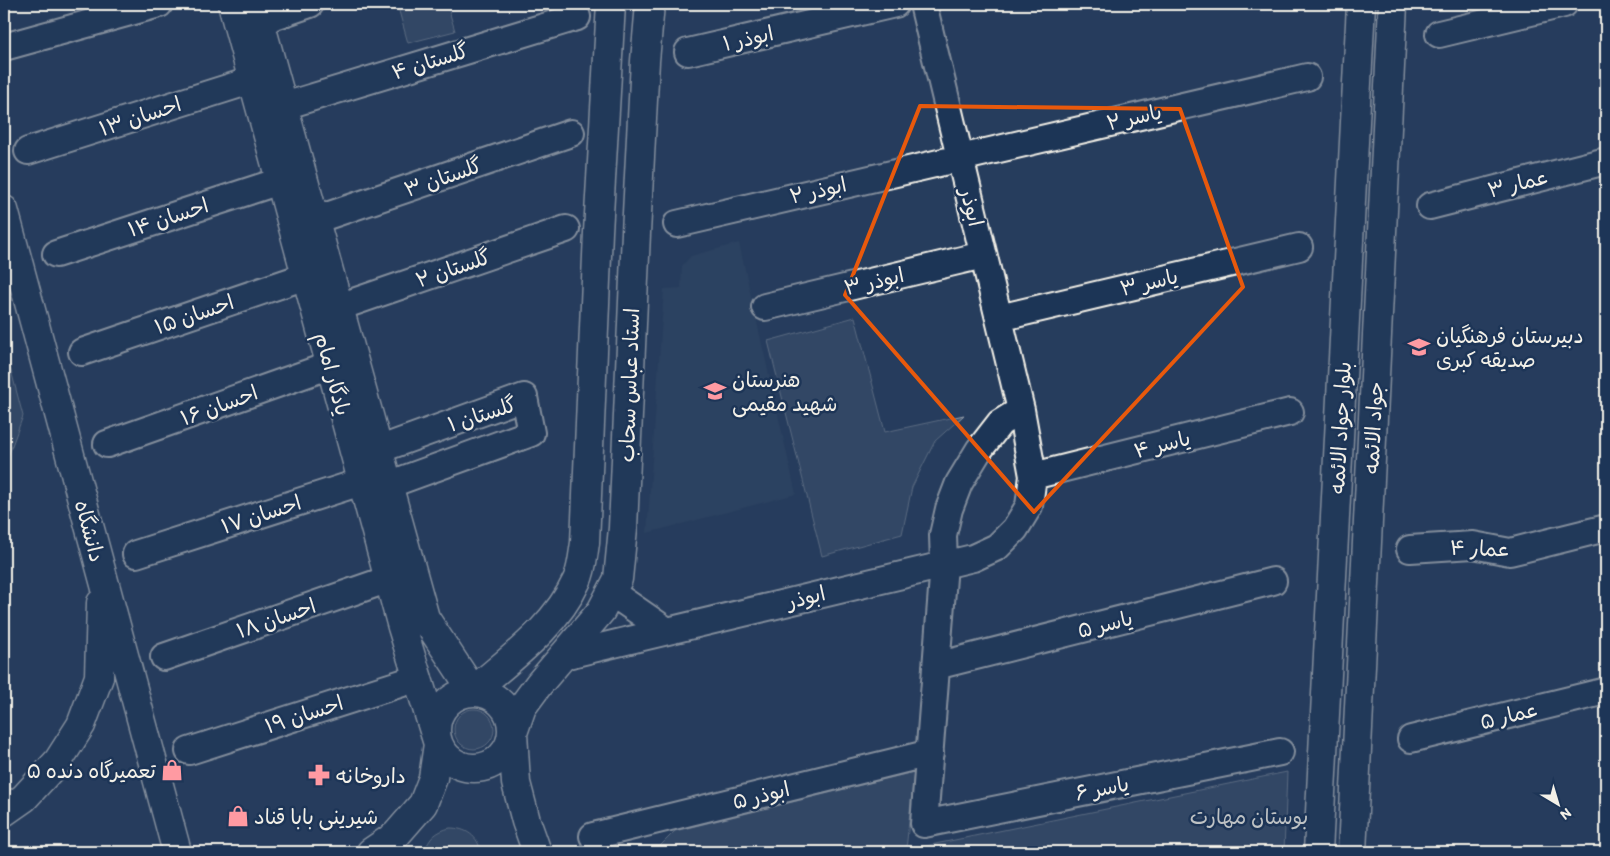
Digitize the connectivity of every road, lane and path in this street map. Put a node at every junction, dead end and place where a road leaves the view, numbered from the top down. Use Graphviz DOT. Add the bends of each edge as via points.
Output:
graph roads {
  1 [pos="159,4"];
  2 [pos="232,4"];
  3 [pos="310,4"];
  4 [pos="611,4"];
  5 [pos="650,4"];
  6 [pos="895,4"];
  7 [pos="923,4"];
  8 [pos="1360,4"];
  9 [pos="1394,4"];
  10 [pos="1564,4"];
  11 [pos="258,12"];
  12 [pos="577,17"];
  13 [pos="1439,34"];
  14 [pos="4,47"];
  15 [pos="688,52"];
  16 [pos="1307,76"];
  17 [pos="253,80"];
  18 [pos="284,106"];
  19 [pos="571,133"];
  20 [pos="28,152"];
  21 [pos="960,157"];
  22 [pos="1606,161"];
  23 [pos="280,181"];
  24 [pos="1430,206"];
  25 [pos="4,210"];
  26 [pos="315,220"];
  27 [pos="677,224"];
  28 [pos="566,229"];
  29 [pos="1299,247"];
  30 [pos="56,254"];
  31 [pos="983,255"];
  32 [pos="306,276"];
  33 [pos="339,307"];
  34 [pos="765,307"];
  35 [pos="999,318"];
  36 [pos="82,352"];
  37 [pos="331,365"];
  38 [pos="1021,410"];
  39 [pos="1290,412"];
  40 [pos="107,444"];
  41 [pos="379,473"];
  42 [pos="1034,476"];
  43 [pos="1606,528"];
  44 [pos="1410,549"];
  45 [pos="136,554"];
  46 [pos="944,564"];
  47 [pos="102,577"];
  48 [pos="389,579"];
  49 [pos="1273,581"];
  50 [pos="612,593"];
  51 [pos="667,631"];
  52 [pos="563,656"];
  53 [pos="164,657"];
  54 [pos="936,666"];
  55 [pos="418,678"];
  56 [pos="473,691"];
  57 [pos="1606,692"];
  58 [pos="513,733"];
  59 [pos="1412,739"];
  60 [pos="438,744"];
  61 [pos="189,751"];
  62 [pos="1280,752"];
  63 [pos="930,753"];
  64 [pos="4,812"];
  65 [pos="593,836"];
  66 [pos="177,852"];
  67 [pos="371,852"];
  68 [pos="537,852"];
  69 [pos="1318,852"];
  70 [pos="1352,852"];
  1 -- 14 [label="street"];
  2 -- 17 [label="street, یادگار امام"];
  3 -- 11 [label="street"];
  4 -- 56 [label="street, استاد عباس سحاب" via="585,543 578,579 539,634"];
  5 -- 50 [label="street, استاد عباس سحاب" via="636,223 623,528 618,579"];
  6 -- 15 [label="street, ابوذر ۱"];
  7 -- 21 [label="street, ابوذر"];
  8 -- 69 [label="street, بلوار جواد الائمه"];
  9 -- 70 [label="street, جواد الائمه"];
  10 -- 13 [label="street"];
  11 -- 18 [label="street, یادگار امام"];
  12 -- 18 [label="street, گلستان ۴"];
  16 -- 21 [label="street, یاسر ۲"];
  17 -- 20 [label="street, احسان ۱۳"];
  17 -- 23 [label="street, یادگار امام"];
  18 -- 26 [label="street, یادگار امام"];
  19 -- 26 [label="street, گلستان ۳"];
  21 -- 27 [label="street, ابوذر ۲"];
  21 -- 31 [label="street, ابوذر"];
  22 -- 24 [label="street, عمار ۳"];
  23 -- 30 [label="street, احسان ۱۴"];
  23 -- 32 [label="street, یادگار امام"];
  25 -- 47 [label="street, دانشگاه"];
  26 -- 33 [label="street, یادگار امام"];
  28 -- 33 [label="street, گلستان ۲"];
  29 -- 35 [label="street, یاسر ۳"];
  31 -- 34 [label="street, ابوذر ۳"];
  31 -- 35 [label="street, ابوذر"];
  32 -- 36 [label="street, احسان ۱۵"];
  32 -- 37 [label="street, یادگار امام"];
  33 -- 41 [label="street, یادگار امام"];
  35 -- 38 [label="street, ابوذر"];
  37 -- 40 [label="street, احسان ۱۶"];
  37 -- 41 [label="street, یادگار امام"];
  38 -- 42 [label="street, ابوذر"];
  38 -- 46 [label="street" via="1000,423 959,483 943,535"];
  39 -- 42 [label="street, یاسر ۴"];
  41 -- 41 [label="street, گلستان ۱" via="531,433 524,397"];
  41 -- 45 [label="street, احسان ۱۷"];
  41 -- 48 [label="street, یادگار امام"];
  41 -- 56 [label="street, یادگار امام" via="425,618"];
  42 -- 46 [label="street, ابوذر" via="1029,506 1015,529 997,548 973,558"];
  43 -- 44 [label="street, عمار ۴" via="1510,552 1473,545"];
  46 -- 51 [label="street, ابوذر"];
  46 -- 54 [label="street"];
  47 -- 64 [label="street" via="99,677 81,725 58,761 24,798"];
  47 -- 66 [label="street, دانشگاه"];
  48 -- 53 [label="street, احسان ۱۸"];
  48 -- 55 [label="street, یادگار امام"];
  49 -- 54 [label="street, یاسر ۵"];
  50 -- 51 [label="street"];
  50 -- 52 [label="street, استاد عباس سحاب"];
  51 -- 52 [label="street, ابوذر"];
  52 -- 58 [label="street, استاد عباس سحاب" via="522,707"];
  54 -- 63 [label="street"];
  55 -- 60 [label="street, یادگار امام"];
  55 -- 61 [label="street, احسان ۱۹"];
  56 -- 58 [label="street" via="498,699 512,720"];
  56 -- 60 [label="street" via="450,700 442,709 437,720"];
  57 -- 59 [label="street, عمار ۵"];
  58 -- 60 [label="street" via="510,744 496,762 474,769 452,762"];
  58 -- 68 [label="street" via="516,783"];
  60 -- 67 [label="street" via="424,804 396,836"];
  62 -- 63 [label="street, یاسر ۶" via="924,824"];
  63 -- 65 [label="street, ابوذر ۵"];
}
